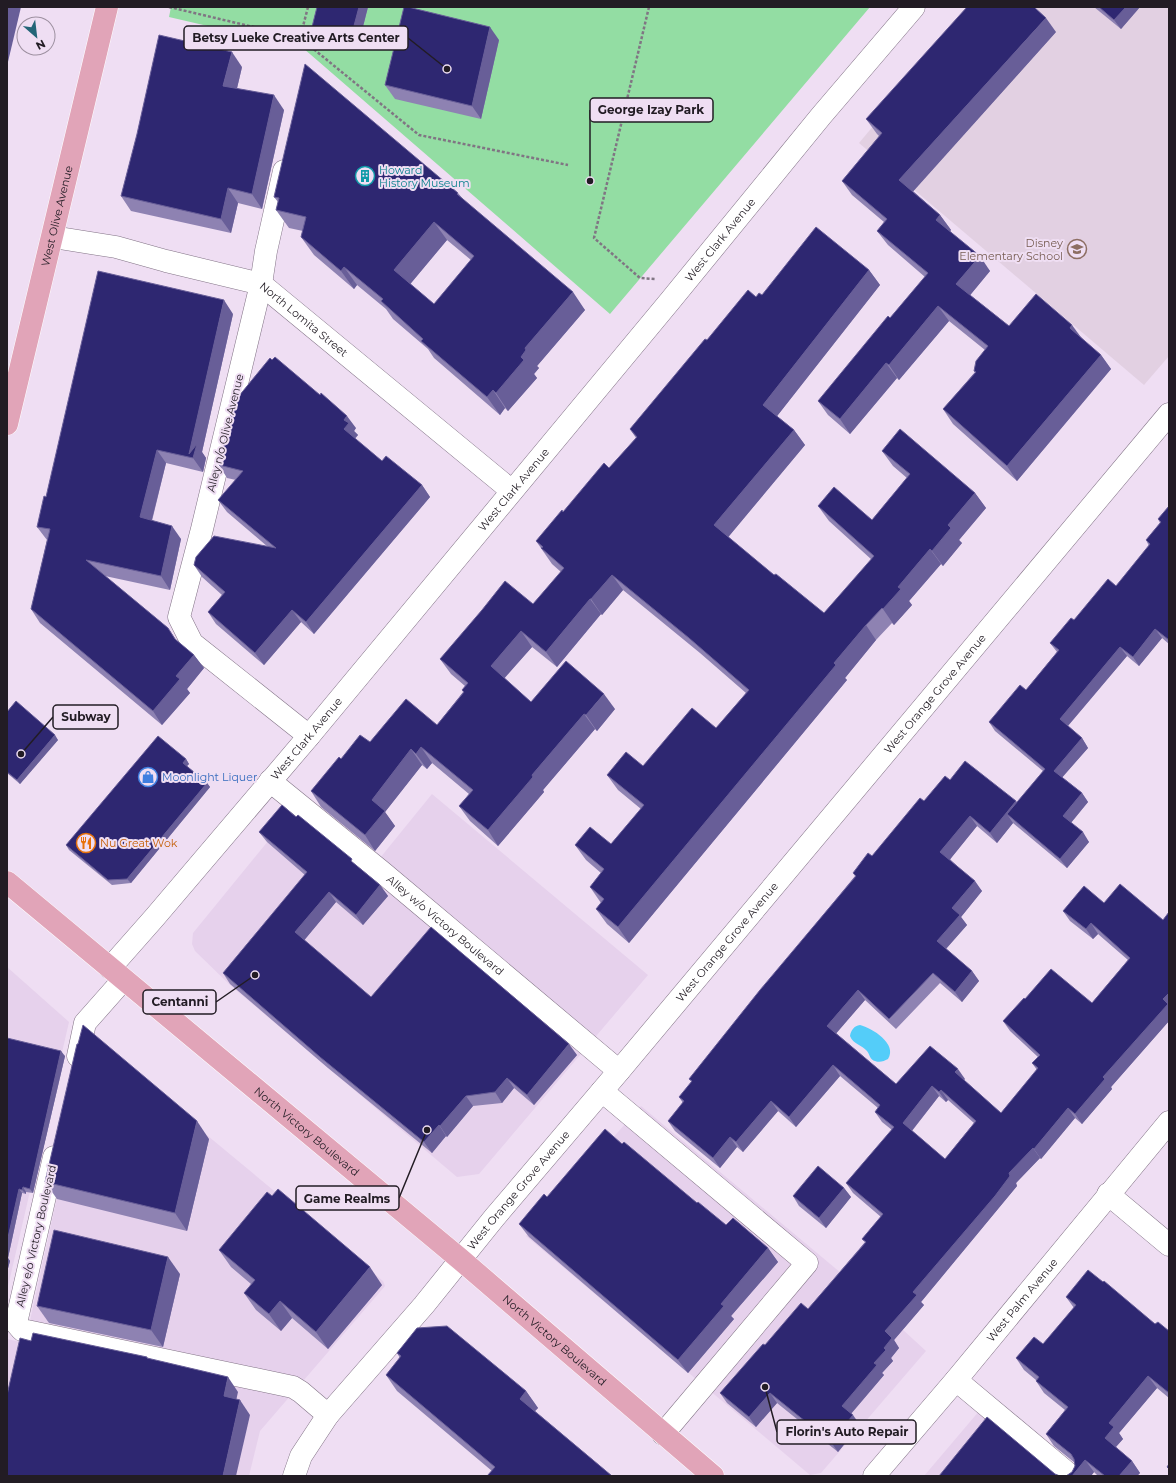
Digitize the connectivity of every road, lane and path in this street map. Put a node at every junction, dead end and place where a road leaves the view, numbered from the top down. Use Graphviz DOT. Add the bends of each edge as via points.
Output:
graph roads {
  1 [pos="107,7"];
  2 [pos="169,7"];
  3 [pos="308,7"];
  4 [pos="649,7"];
  5 [pos="914,7"];
  6 [pos="300,38"];
  7 [pos="288,151"];
  8 [pos="568,165"];
  9 [pos="53,237"];
  10 [pos="655,279"];
  11 [pos="261,284"];
  12 [pos="1169,414"];
  13 [pos="7,424"];
  14 [pos="512,491"];
  15 [pos="309,736"];
  16 [pos="270,781"];
  17 [pos="7,882"];
  18 [pos="116,974"];
  19 [pos="619,1071"];
  20 [pos="73,1077"];
  21 [pos="602,1091"];
  22 [pos="1169,1122"];
  23 [pos="59,1138"];
  24 [pos="1108,1194"];
  25 [pos="1169,1245"];
  26 [pos="460,1259"];
  27 [pos="956,1380"];
  28 [pos="328,1415"];
  29 [pos="664,1434"];
  30 [pos="294,1476"];
  31 [pos="714,1476"];
  32 [pos="874,1476"];
  33 [pos="1071,1476"];
  1 -- 9 [label="main road, West Olive Avenue"];
  2 -- 6 [label="path"];
  3 -- 6 [label="path"];
  4 -- 10 [label="path" via="594,238 640,278"];
  5 -- 14 [label="street, West Clark Avenue"];
  6 -- 8 [label="path" via="419,135"];
  7 -- 11 [label="street, Alley n/o Olive Avenue"];
  9 -- 11 [label="street, North Lomita Street" via="116,247"];
  9 -- 13 [label="main road, West Olive Avenue"];
  11 -- 14 [label="street, North Lomita Street"];
  11 -- 15 [label="street, Alley n/o Olive Avenue" via="179,617 192,642"];
  12 -- 19 [label="street, West Orange Grove Avenue"];
  14 -- 15 [label="street, West Clark Avenue"];
  15 -- 16 [label="street, West Clark Avenue"];
  16 -- 18 [label="street, West Clark Avenue" via="155,917"];
  16 -- 19 [label="street, Alley w/o Victory Boulevard"];
  17 -- 18 [label="main road, North Victory Boulevard"];
  18 -- 20 [label="street" via="85,1023"];
  18 -- 26 [label="main road, North Victory Boulevard"];
  19 -- 21 [label="street, West Orange Grove Avenue"];
  21 -- 26 [label="street, West Orange Grove Avenue"];
  21 -- 29 [label="street" via="807,1263"];
  22 -- 24 [label="street, West Palm Avenue"];
  23 -- 28 [label="street, Alley e/o Victory Boulevard" via="16,1323 22,1330 292,1387"];
  24 -- 25 [label="street"];
  24 -- 27 [label="street, West Palm Avenue"];
  26 -- 28 [label="street, West Orange Grove Avenue"];
  26 -- 29 [label="main road, North Victory Boulevard"];
  27 -- 32 [label="street, West Palm Avenue"];
  27 -- 33 [label="street"];
  28 -- 30 [label="street, West Orange Grove Avenue" via="301,1456"];
  29 -- 31 [label="main road, North Victory Boulevard"];
}
